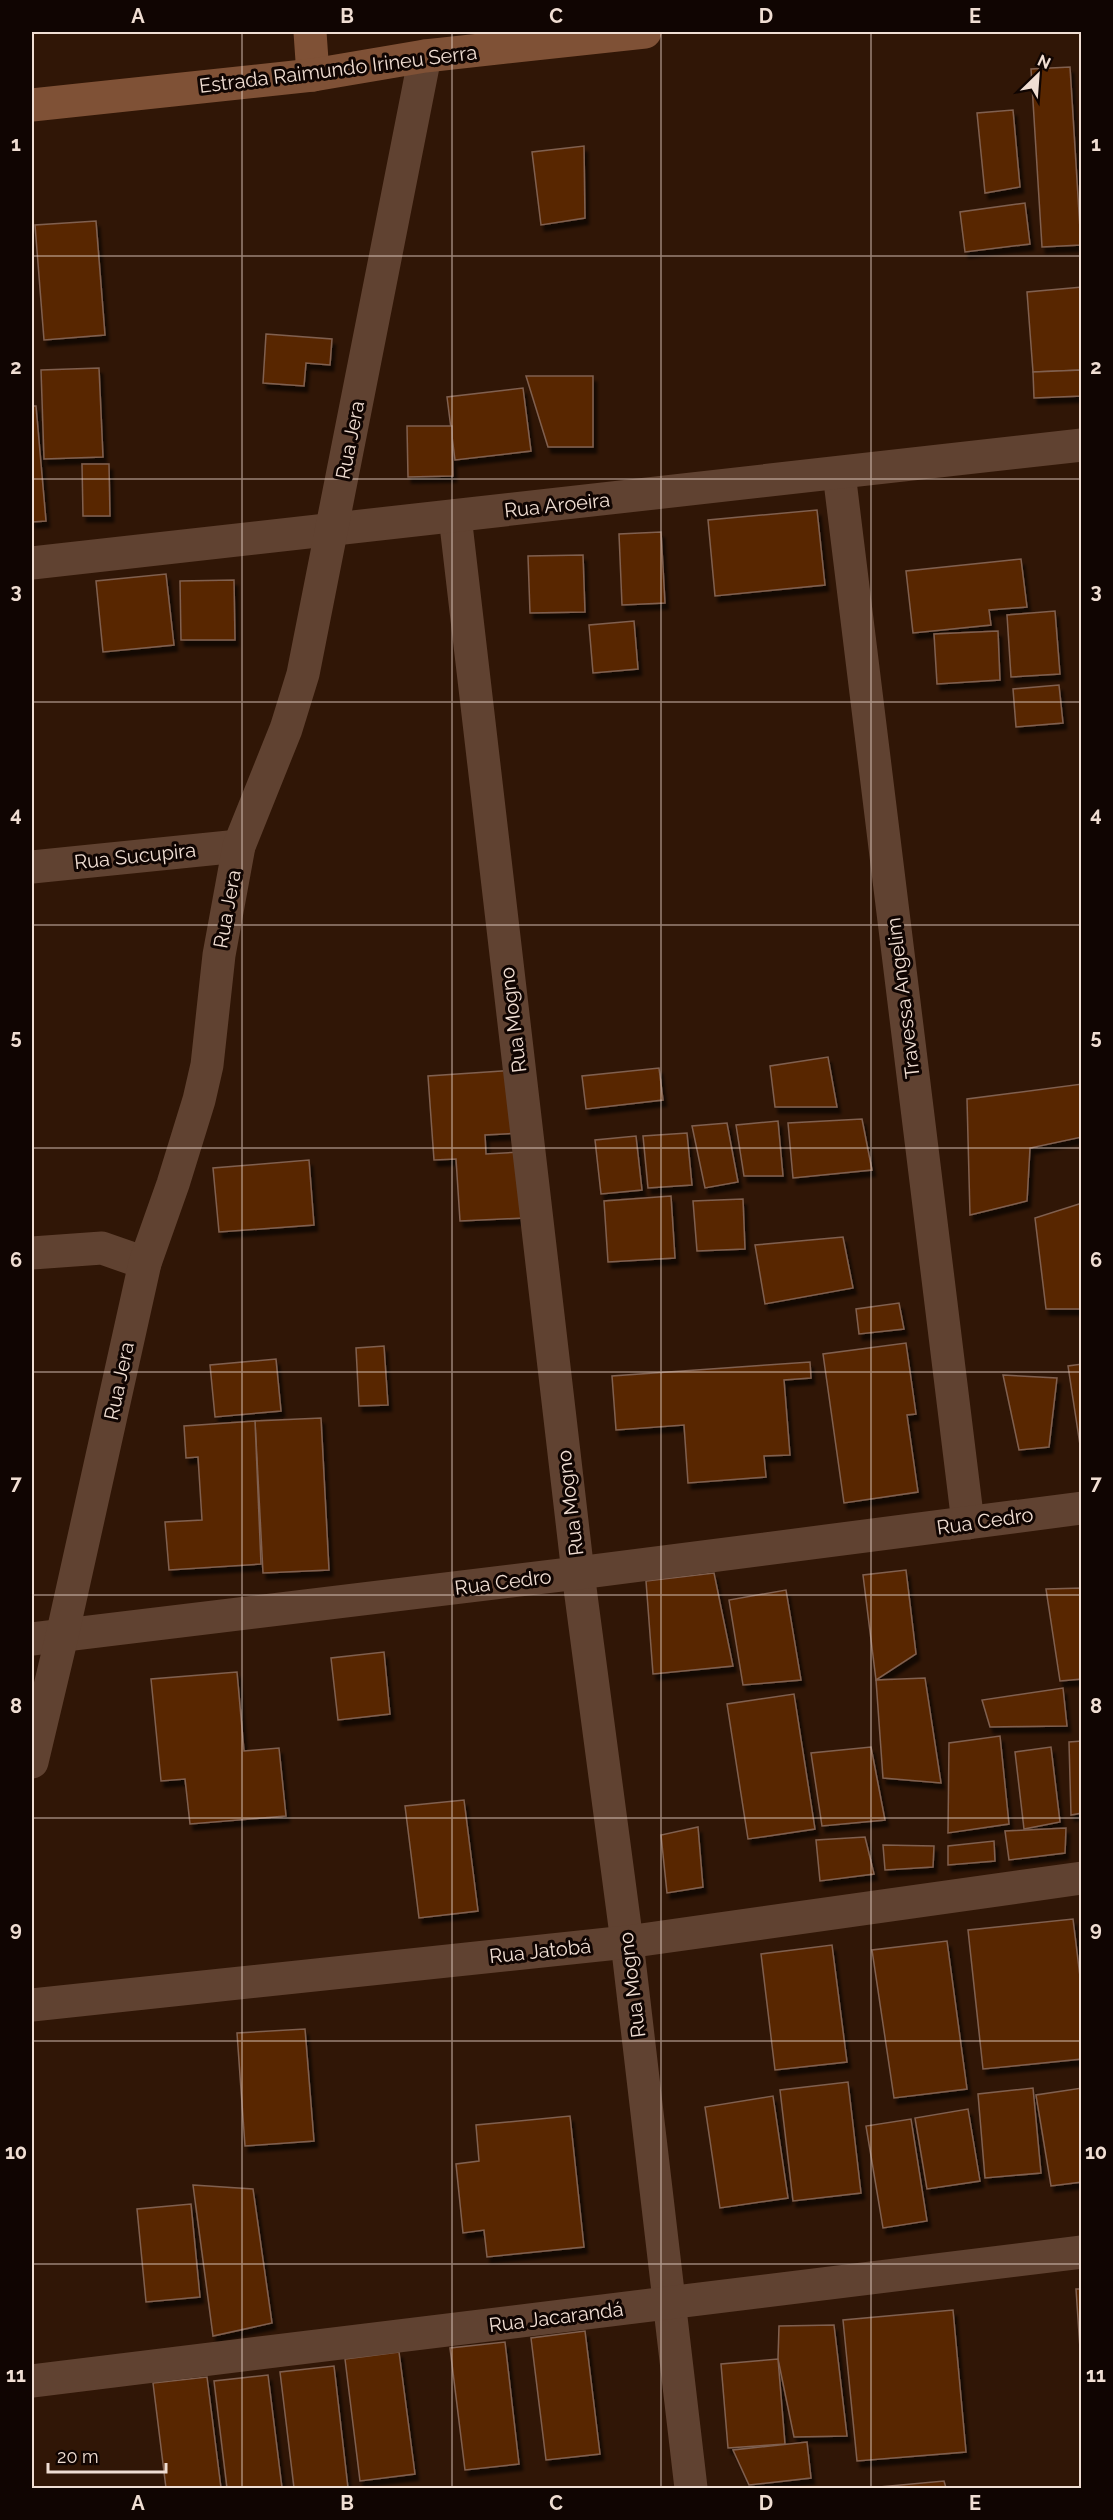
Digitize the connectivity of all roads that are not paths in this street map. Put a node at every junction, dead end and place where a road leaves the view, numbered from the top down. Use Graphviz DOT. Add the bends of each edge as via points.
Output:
graph roads {
  1 [pos="310,32"];
  2 [pos="645,32"];
  3 [pos="426,56"];
  4 [pos="313,75"];
  5 [pos="32,105"];
  6 [pos="1082,445"];
  7 [pos="839,473"];
  8 [pos="455,516"];
  9 [pos="332,529"];
  10 [pos="32,563"];
  11 [pos="239,846"];
  12 [pos="32,867"];
  13 [pos="32,1253"];
  14 [pos="145,1263"];
  15 [pos="1082,1508"];
  16 [pos="968,1523"];
  17 [pos="578,1573"];
  18 [pos="47,1638"];
  19 [pos="32,1762"];
  20 [pos="1082,1878"];
  21 [pos="627,1942"];
  22 [pos="32,2005"];
  23 [pos="1082,2252"];
  24 [pos="669,2303"];
  25 [pos="32,2381"];
  26 [pos="691,2488"];
  1 -- 4 [label="street"];
  2 -- 3 [label="street, Estrada Raimundo Irineu Serra"];
  3 -- 4 [label="street, Estrada Raimundo Irineu Serra"];
  3 -- 9 [label="street, Rua Jera"];
  4 -- 5 [label="street, Estrada Raimundo Irineu Serra"];
  6 -- 7 [label="street, Rua Aroeira"];
  7 -- 8 [label="street, Rua Aroeira"];
  7 -- 16 [label="street, Travessa Angelim"];
  8 -- 9 [label="street, Rua Aroeira"];
  8 -- 17 [label="street, Rua Mogno"];
  9 -- 10 [label="street, Rua Aroeira"];
  9 -- 11 [label="street, Rua Jera" via="303,674 286,729"];
  11 -- 12 [label="street, Rua Sucupira"];
  11 -- 14 [label="street, Rua Jera" via="219,955 207,1065 173,1184"];
  13 -- 14 [label="street" via="102,1248"];
  14 -- 18 [label="street, Rua Jera"];
  15 -- 16 [label="street, Rua Cedro"];
  16 -- 17 [label="street, Rua Cedro"];
  17 -- 18 [label="street, Rua Cedro"];
  17 -- 21 [label="street, Rua Mogno"];
  18 -- 19 [label="street, Rua Jera"];
  20 -- 21 [label="street, Rua Jatobá"];
  21 -- 22 [label="street, Rua Jatobá"];
  21 -- 24 [label="street, Rua Mogno"];
  23 -- 24 [label="street, Rua Jacarandá"];
  24 -- 25 [label="street, Rua Jacarandá"];
  24 -- 26 [label="street, Rua Mogno"];
}
